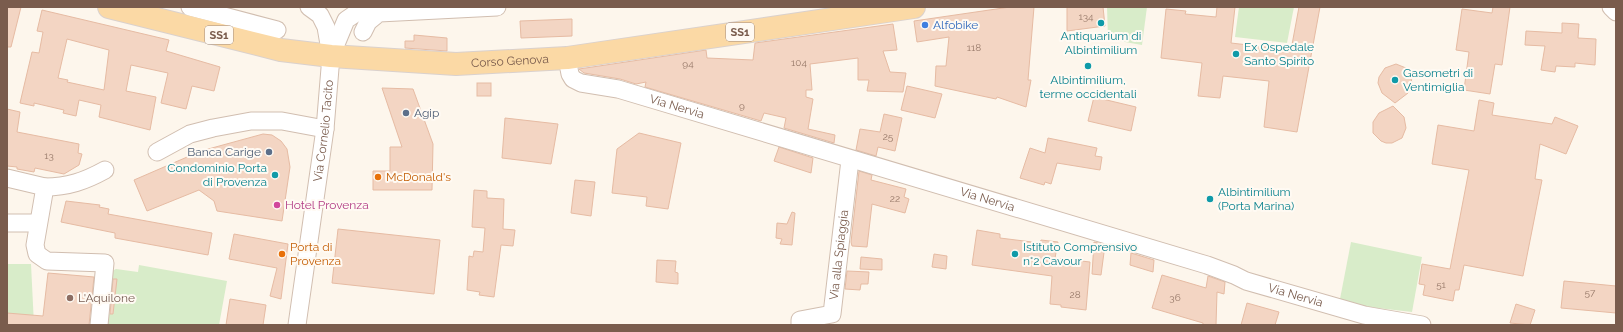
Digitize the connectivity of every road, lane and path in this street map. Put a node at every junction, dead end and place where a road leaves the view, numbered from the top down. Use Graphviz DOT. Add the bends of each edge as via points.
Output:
graph roads {
  1 [pos="109,7"];
  2 [pos="190,7"];
  3 [pos="309,7"];
  4 [pos="365,7"];
  5 [pos="497,7"];
  6 [pos="914,7"];
  7 [pos="1611,7"];
  8 [pos="1616,12"];
  9 [pos="277,30"];
  10 [pos="363,32"];
  11 [pos="331,56"];
  12 [pos="567,58"];
  13 [pos="325,129"];
  14 [pos="157,152"];
  15 [pos="850,160"];
  16 [pos="105,170"];
  17 [pos="7,178"];
  18 [pos="45,187"];
  19 [pos="7,223"];
  20 [pos="38,223"];
  21 [pos="1362,320"];
  22 [pos="99,325"];
  23 [pos="297,325"];
  24 [pos="800,325"];
  25 [pos="1422,325"];
  1 -- 11 [label="main road, Corso Genova / SS1" via="281,50"];
  2 -- 9 [label="street"];
  3 -- 11 [label="street" via="320,16 326,27"];
  4 -- 11 [label="street" via="346,20"];
  5 -- 10 [label="street" via="379,13 368,22"];
  6 -- 12 [label="main road, Corso Genova / SS1"];
  7 -- 8 [label="street"];
  11 -- 12 [label="main road, Corso Genova / SS1" via="456,64"];
  11 -- 13 [label="street, Via Cornelio Tacito"];
  12 -- 15 [label="street, Via Nervia" via="570,74 581,83 618,88"];
  13 -- 14 [label="street" via="282,121 251,121 190,134"];
  13 -- 23 [label="street, Via Cornelio Tacito"];
  15 -- 21 [label="street, Via Nervia" via="1207,265 1246,281"];
  15 -- 24 [label="street, Via alla Spiaggia" via="832,314 800,320"];
  16 -- 18 [label="street" via="85,181 60,187"];
  17 -- 18 [label="street"];
  18 -- 20 [label="street"];
  19 -- 20 [label="street"];
  20 -- 22 [label="street" via="35,245 37,254 47,261 105,263"];
  21 -- 25 [label="street, Via Nervia"];
}
